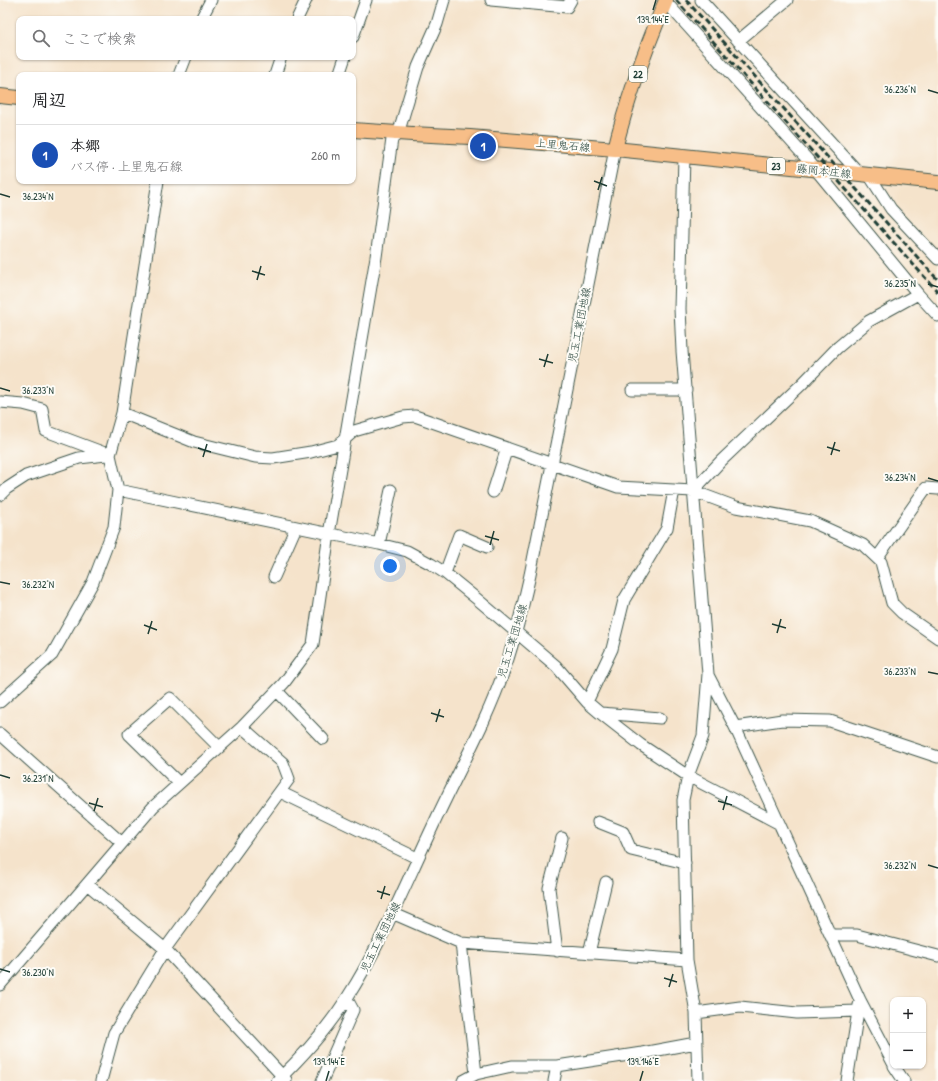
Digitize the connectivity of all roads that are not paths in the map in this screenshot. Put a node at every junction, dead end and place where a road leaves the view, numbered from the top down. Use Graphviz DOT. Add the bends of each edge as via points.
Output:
graph roads {
  1 [pos="211,0"];
  2 [pos="306,0"];
  3 [pos="366,0"];
  4 [pos="444,0"];
  5 [pos="490,0"];
  6 [pos="571,0"];
  7 [pos="701,0"];
  8 [pos="788,0"];
  9 [pos="666,1"];
  10 [pos="203,16"];
  11 [pos="298,16"];
  12 [pos="356,28"];
  13 [pos="738,41"];
  14 [pos="185,60"];
  15 [pos="280,60"];
  16 [pos="345,60"];
  17 [pos="180,72"];
  18 [pos="276,72"];
  19 [pos="340,72"];
  20 [pos="0,96"];
  21 [pos="16,98"];
  22 [pos="356,130"];
  23 [pos="398,134"];
  24 [pos="615,149"];
  25 [pos="684,156"];
  26 [pos="815,170"];
  27 [pos="865,175"];
  28 [pos="938,182"];
  29 [pos="158,184"];
  30 [pos="938,259"];
  31 [pos="918,294"];
  32 [pos="938,316"];
  33 [pos="632,390"];
  34 [pos="686,390"];
  35 [pos="0,402"];
  36 [pos="122,413"];
  37 [pos="345,438"];
  38 [pos="508,448"];
  39 [pos="110,455"];
  40 [pos="551,463"];
  41 [pos="938,489"];
  42 [pos="118,490"];
  43 [pos="391,490"];
  44 [pos="674,490"];
  45 [pos="693,491"];
  46 [pos="493,492"];
  47 [pos="0,495"];
  48 [pos="296,527"];
  49 [pos="329,534"];
  50 [pos="379,544"];
  51 [pos="487,547"];
  52 [pos="877,558"];
  53 [pos="445,574"];
  54 [pos="274,577"];
  55 [pos="516,632"];
  56 [pos="938,638"];
  57 [pos="708,674"];
  58 [pos="277,691"];
  59 [pos="0,702"];
  60 [pos="587,702"];
  61 [pos="600,713"];
  62 [pos="660,718"];
  63 [pos="242,727"];
  64 [pos="735,727"];
  65 [pos="0,734"];
  66 [pos="323,739"];
  67 [pos="219,747"];
  68 [pos="938,757"];
  69 [pos="688,776"];
  70 [pos="179,783"];
  71 [pos="280,792"];
  72 [pos="598,822"];
  73 [pos="778,823"];
  74 [pos="562,838"];
  75 [pos="122,842"];
  76 [pos="418,858"];
  77 [pos="685,863"];
  78 [pos="606,882"];
  79 [pos="87,884"];
  80 [pos="392,913"];
  81 [pos="830,935"];
  82 [pos="461,943"];
  83 [pos="165,949"];
  84 [pos="557,950"];
  85 [pos="589,953"];
  86 [pos="938,956"];
  87 [pos="687,960"];
  88 [pos="0,985"];
  89 [pos="347,999"];
  90 [pos="859,1006"];
  91 [pos="696,1013"];
  92 [pos="696,1043"];
  93 [pos="890,1058"];
  94 [pos="556,1066"];
  95 [pos="896,1069"];
  96 [pos="476,1074"];
  97 [pos="282,1079"];
  98 [pos="101,1081"];
  99 [pos="322,1081"];
  100 [pos="463,1081"];
  101 [pos="554,1081"];
  102 [pos="698,1081"];
  103 [pos="848,1081"];
  104 [pos="904,1081"];
  1 -- 10 [label="street"];
  2 -- 11 [label="street"];
  3 -- 12 [label="street"];
  4 -- 23 [label="street" via="437,24 418,67"];
  5 -- 6 [label="street" via="567,7"];
  7 -- 13 [label="street"];
  8 -- 13 [label="street"];
  9 -- 24 [label="main road, 22" via="619,130"];
  9 -- 26 [label="street"];
  13 -- 27 [label="street"];
  14 -- 17 [label="street"];
  15 -- 18 [label="street"];
  16 -- 19 [label="street"];
  20 -- 21 [label="main road"];
  22 -- 23 [label="main road, 上里鬼石線"];
  23 -- 24 [label="main road, 上里鬼石線"];
  23 -- 37 [label="street" via="392,139 377,249"];
  24 -- 25 [label="main road, 藤岡本庄線 / 23"];
  24 -- 40 [label="street, 児玉工業団地線"];
  25 -- 26 [label="main road, 藤岡本庄線 / 23"];
  25 -- 34 [label="street" via="680,309"];
  26 -- 27 [label="main road, 藤岡本庄線 / 23"];
  26 -- 31 [label="street"];
  27 -- 28 [label="main road, 藤岡本庄線 / 23"];
  27 -- 30 [label="street" via="891,209"];
  29 -- 36 [label="street"];
  31 -- 32 [label="street"];
  31 -- 45 [label="street" via="869,321 837,348"];
  33 -- 34 [label="street"];
  34 -- 45 [label="street"];
  35 -- 39 [label="street" via="42,409 46,431"];
  36 -- 37 [label="street" via="194,442 255,457 273,458 311,452 338,445"];
  36 -- 39 [label="street"];
  37 -- 38 [label="street" via="354,431 415,416"];
  37 -- 49 [label="street"];
  38 -- 40 [label="street"];
  38 -- 46 [label="street"];
  39 -- 42 [label="street"];
  39 -- 47 [label="street" via="79,458 26,476"];
  40 -- 44 [label="street" via="618,486"];
  40 -- 55 [label="street, 児玉工業団地線" via="530,575"];
  41 -- 52 [label="street" via="926,488"];
  42 -- 48 [label="street"];
  42 -- 59 [label="street" via="114,527 93,582 52,655"];
  43 -- 50 [label="street"];
  44 -- 45 [label="street"];
  44 -- 60 [label="street" via="667,528 624,600 612,648"];
  45 -- 52 [label="street" via="736,507 810,521 863,545"];
  45 -- 57 [label="street"];
  48 -- 49 [label="street"];
  48 -- 54 [label="street"];
  49 -- 50 [label="street"];
  49 -- 58 [label="street" via="313,644"];
  50 -- 53 [label="street" via="407,551"];
  51 -- 53 [label="street" via="460,535"];
  52 -- 56 [label="street" via="881,562 892,603"];
  53 -- 55 [label="street"];
  55 -- 60 [label="street" via="556,666"];
  55 -- 76 [label="street, 児玉工業団地線" via="494,697"];
  57 -- 64 [label="street"];
  57 -- 69 [label="street" via="703,736"];
  58 -- 63 [label="street"];
  58 -- 66 [label="street"];
  60 -- 61 [label="street"];
  61 -- 62 [label="street"];
  61 -- 69 [label="street" via="641,745"];
  63 -- 67 [label="street"];
  63 -- 71 [label="street" via="283,763 289,779"];
  64 -- 68 [label="street" via="782,720 830,721"];
  64 -- 73 [label="street"];
  65 -- 75 [label="street"];
  67 -- 70 [label="street"];
  67 -- 70 [label="street" via="170,698 129,734"];
  69 -- 73 [label="street"];
  69 -- 77 [label="street" via="683,800"];
  70 -- 75 [label="street" via="153,806"];
  71 -- 76 [label="street"];
  71 -- 83 [label="street"];
  72 -- 77 [label="street" via="623,832 631,850"];
  73 -- 81 [label="street"];
  74 -- 84 [label="street" via="549,888"];
  75 -- 79 [label="street"];
  76 -- 80 [label="street, 児玉工業団地線"];
  77 -- 87 [label="street"];
  78 -- 85 [label="street"];
  79 -- 83 [label="street"];
  79 -- 88 [label="street"];
  80 -- 82 [label="street"];
  80 -- 89 [label="street, 児玉工業団地線"];
  81 -- 86 [label="street" via="857,935"];
  81 -- 90 [label="street"];
  82 -- 84 [label="street"];
  82 -- 96 [label="street"];
  83 -- 97 [label="street"];
  83 -- 98 [label="street" via="114,1033"];
  84 -- 85 [label="street"];
  85 -- 87 [label="street"];
  87 -- 91 [label="street"];
  89 -- 97 [label="street, 児玉工業団地線"];
  89 -- 99 [label="street" via="353,1010"];
  90 -- 91 [label="street" via="797,1014 740,1007"];
  90 -- 93 [label="street"];
  90 -- 103 [label="street"];
  91 -- 92 [label="street"];
  92 -- 94 [label="street"];
  92 -- 102 [label="street"];
  94 -- 96 [label="street" via="512,1066"];
  94 -- 101 [label="street"];
  95 -- 104 [label="street"];
  96 -- 100 [label="street"];
}
